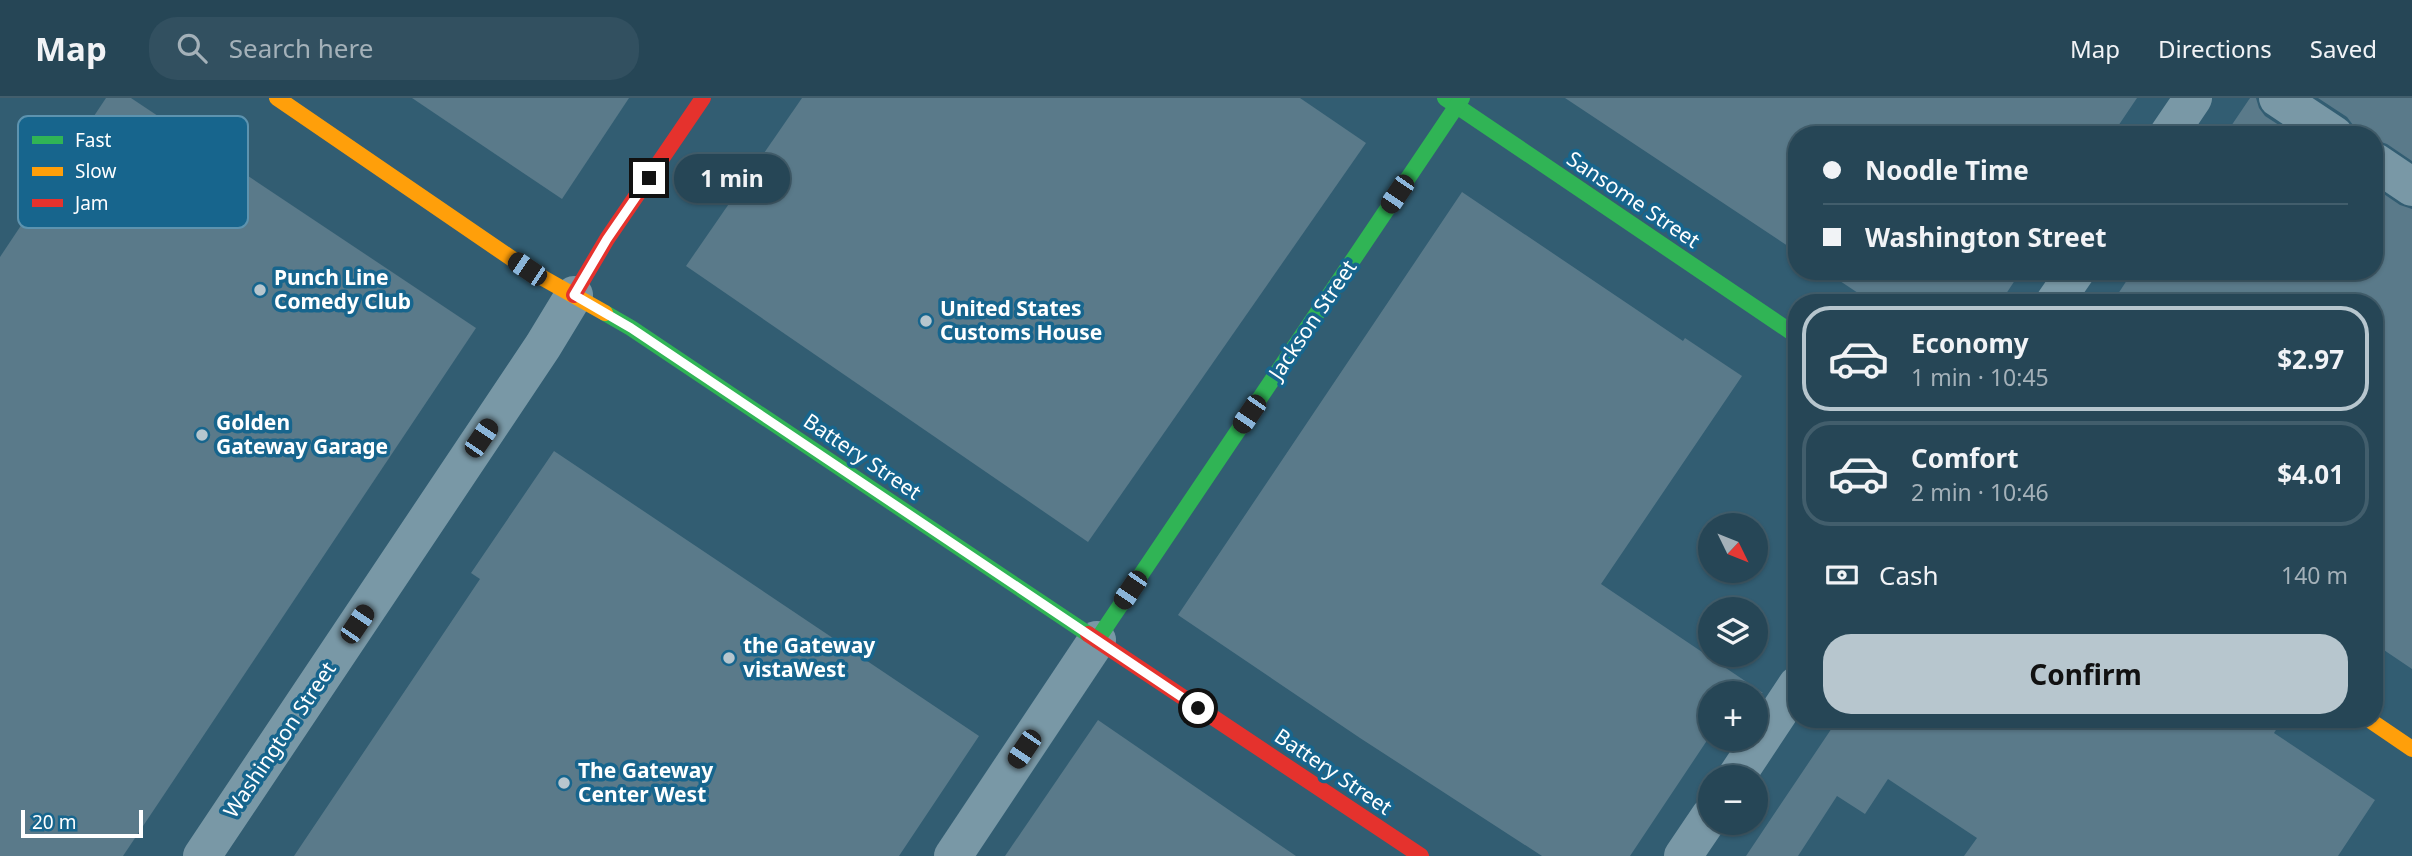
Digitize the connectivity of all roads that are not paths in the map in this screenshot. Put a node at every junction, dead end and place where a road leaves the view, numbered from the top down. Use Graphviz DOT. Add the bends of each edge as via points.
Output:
graph roads {
  1 [pos="277,98"];
  2 [pos="703,98"];
  3 [pos="2193,98"];
  4 [pos="2278,98"];
  5 [pos="1454,101"];
  6 [pos="2174,126"];
  7 [pos="2320,126"];
  8 [pos="2383,167"];
  9 [pos="2412,187"];
  10 [pos="574,295"];
  11 [pos="1788,330"];
  12 [pos="1097,640"];
  13 [pos="1788,699"];
  14 [pos="2381,728"];
  15 [pos="2412,749"];
  16 [pos="1744,765"];
  17 [pos="1698,834"];
  18 [pos="202,856"];
  19 [pos="953,856"];
  20 [pos="1420,856"];
  21 [pos="1683,856"];
  1 -- 10 [label="main road, Battery Street" via="527,269"];
  2 -- 10 [label="main road, Washington Street"];
  3 -- 6 [label="street"];
  4 -- 7 [label="street"];
  5 -- 11 [label="main road, Sansome Street"];
  5 -- 12 [label="main road, Jackson Street"];
  8 -- 9 [label="street"];
  10 -- 12 [label="main road, Battery Street" via="631,328"];
  10 -- 18 [label="street, Washington Street"];
  12 -- 19 [label="street, Jackson Street"];
  12 -- 20 [label="main road, Battery Street"];
  13 -- 16 [label="street"];
  14 -- 15 [label="main road"];
  17 -- 21 [label="street"];
}
